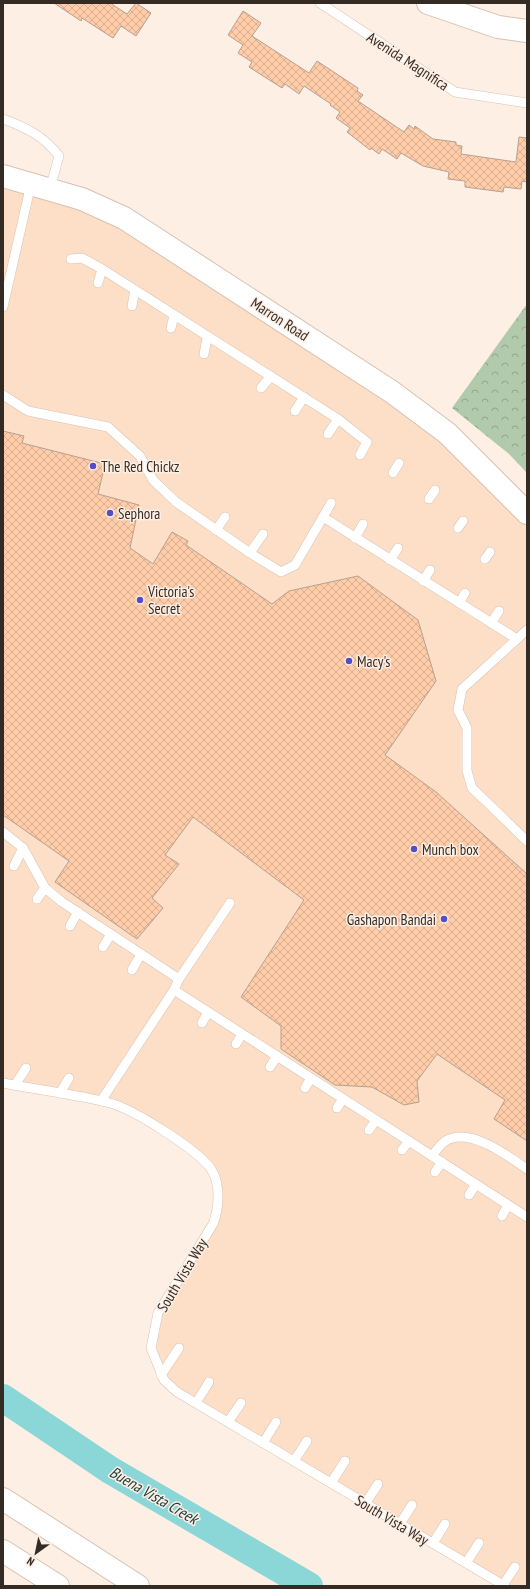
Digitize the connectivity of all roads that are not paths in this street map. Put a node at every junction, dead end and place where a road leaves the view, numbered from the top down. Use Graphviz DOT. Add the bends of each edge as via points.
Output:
graph roads {
  1 [pos="320,3"];
  2 [pos="428,3"];
  3 [pos="527,31"];
  4 [pos="527,103"];
  5 [pos="3,119"];
  6 [pos="3,176"];
  7 [pos="41,186"];
  8 [pos="71,259"];
  9 [pos="102,269"];
  10 [pos="98,283"];
  11 [pos="135,290"];
  12 [pos="132,306"];
  13 [pos="3,307"];
  14 [pos="174,315"];
  15 [pos="171,328"];
  16 [pos="207,338"];
  17 [pos="204,354"];
  18 [pos="270,376"];
  19 [pos="261,388"];
  20 [pos="3,395"];
  21 [pos="304,397"];
  22 [pos="295,411"];
  23 [pos="338,419"];
  24 [pos="328,434"];
  25 [pos="360,454"];
  26 [pos="399,463"];
  27 [pos="393,473"];
  28 [pos="435,490"];
  29 [pos="429,499"];
  30 [pos="331,503"];
  31 [pos="527,513"];
  32 [pos="225,517"];
  33 [pos="323,517"];
  34 [pos="363,524"];
  35 [pos="216,530"];
  36 [pos="263,534"];
  37 [pos="355,538"];
  38 [pos="398,548"];
  39 [pos="250,553"];
  40 [pos="390,560"];
  41 [pos="430,570"];
  42 [pos="423,581"];
  43 [pos="465,592"];
  44 [pos="459,603"];
  45 [pos="499,610"];
  46 [pos="491,623"];
  47 [pos="527,630"];
  48 [pos="517,639"];
  49 [pos="3,832"];
  50 [pos="527,841"];
  51 [pos="23,848"];
  52 [pos="14,866"];
  53 [pos="45,888"];
  54 [pos="37,899"];
  55 [pos="230,903"];
  56 [pos="78,912"];
  57 [pos="70,926"];
  58 [pos="111,934"];
  59 [pos="103,947"];
  60 [pos="141,954"];
  61 [pos="132,970"];
  62 [pos="179,979"];
  63 [pos="174,990"];
  64 [pos="208,1012"];
  65 [pos="202,1023"];
  66 [pos="242,1034"];
  67 [pos="236,1044"];
  68 [pos="277,1056"];
  69 [pos="270,1067"];
  70 [pos="26,1068"];
  71 [pos="69,1078"];
  72 [pos="311,1078"];
  73 [pos="3,1083"];
  74 [pos="15,1085"];
  75 [pos="304,1088"];
  76 [pos="60,1093"];
  77 [pos="343,1098"];
  78 [pos="101,1101"];
  79 [pos="337,1108"];
  80 [pos="376,1120"];
  81 [pos="369,1130"];
  82 [pos="408,1141"];
  83 [pos="402,1150"];
  84 [pos="432,1156"];
  85 [pos="442,1162"];
  86 [pos="527,1169"];
  87 [pos="436,1172"];
  88 [pos="476,1184"];
  89 [pos="469,1195"];
  90 [pos="508,1205"];
  91 [pos="502,1216"];
  92 [pos="527,1217"];
  93 [pos="179,1348"];
  94 [pos="162,1374"];
  95 [pos="209,1382"];
  96 [pos="196,1403"];
  97 [pos="241,1403"];
  98 [pos="228,1422"];
  99 [pos="276,1422"];
  100 [pos="307,1441"];
  101 [pos="263,1443"];
  102 [pos="294,1461"];
  103 [pos="345,1461"];
  104 [pos="331,1483"];
  105 [pos="378,1484"];
  106 [pos="3,1500"];
  107 [pos="366,1504"];
  108 [pos="412,1505"];
  109 [pos="400,1524"];
  110 [pos="445,1524"];
  111 [pos="433,1543"];
  112 [pos="478,1543"];
  113 [pos="3,1551"];
  114 [pos="466,1563"];
  115 [pos="515,1567"];
  116 [pos="58,1586"];
  117 [pos="138,1586"];
  118 [pos="504,1586"];
  1 -- 4 [label="lane, Avenida Magnifica" via="455,92"];
  2 -- 3 [label="main road" via="498,27"];
  5 -- 7 [label="lane" via="35,133 59,156"];
  6 -- 7 [label="main road, Marron Road"];
  7 -- 13 [label="lane"];
  7 -- 31 [label="main road, Marron Road" via="82,199 124,218 392,392 447,433"];
  8 -- 9 [label="lane" via="82,258"];
  9 -- 10 [label="lane"];
  9 -- 11 [label="lane"];
  11 -- 12 [label="lane"];
  11 -- 14 [label="lane"];
  14 -- 15 [label="lane"];
  14 -- 16 [label="lane"];
  16 -- 17 [label="lane"];
  16 -- 18 [label="lane"];
  18 -- 19 [label="lane"];
  18 -- 21 [label="lane"];
  20 -- 35 [label="lane" via="28,411 108,427 140,456 153,480 176,502"];
  21 -- 22 [label="lane"];
  21 -- 23 [label="lane"];
  23 -- 24 [label="lane"];
  23 -- 25 [label="lane" via="367,442"];
  26 -- 27 [label="lane"];
  28 -- 29 [label="lane"];
  30 -- 33 [label="lane"];
  32 -- 35 [label="lane"];
  33 -- 37 [label="lane"];
  33 -- 39 [label="lane" via="295,565 281,572"];
  34 -- 37 [label="lane"];
  35 -- 39 [label="lane"];
  36 -- 39 [label="lane"];
  37 -- 40 [label="lane"];
  38 -- 40 [label="lane"];
  40 -- 42 [label="lane"];
  41 -- 42 [label="lane"];
  42 -- 44 [label="lane"];
  43 -- 44 [label="lane"];
  44 -- 46 [label="lane"];
  45 -- 46 [label="lane"];
  46 -- 48 [label="lane"];
  47 -- 48 [label="lane"];
  48 -- 50 [label="lane" via="462,689 458,710 467,728 467,771 472,788"];
  49 -- 51 [label="lane"];
  51 -- 52 [label="lane"];
  51 -- 53 [label="lane"];
  53 -- 54 [label="lane"];
  53 -- 56 [label="lane"];
  55 -- 62 [label="lane"];
  56 -- 57 [label="lane"];
  56 -- 58 [label="lane"];
  58 -- 59 [label="lane"];
  58 -- 60 [label="lane"];
  60 -- 61 [label="lane"];
  60 -- 62 [label="lane"];
  62 -- 63 [label="lane"];
  63 -- 64 [label="lane"];
  63 -- 78 [label="lane"];
  64 -- 65 [label="lane"];
  64 -- 66 [label="lane"];
  66 -- 67 [label="lane"];
  66 -- 68 [label="lane"];
  68 -- 69 [label="lane"];
  68 -- 72 [label="lane"];
  70 -- 74 [label="lane"];
  71 -- 76 [label="lane"];
  72 -- 75 [label="lane"];
  72 -- 77 [label="lane"];
  73 -- 74 [label="lane, South Vista Way"];
  74 -- 76 [label="lane, South Vista Way"];
  76 -- 78 [label="lane, South Vista Way"];
  77 -- 79 [label="lane"];
  77 -- 80 [label="lane"];
  78 -- 94 [label="lane, South Vista Way" via="133,1112 196,1154 211,1169 216,1182 218,1211 213,1224 158,1313 151,1348"];
  80 -- 81 [label="lane"];
  80 -- 82 [label="lane"];
  82 -- 83 [label="lane"];
  82 -- 84 [label="lane"];
  84 -- 85 [label="lane"];
  84 -- 86 [label="lane" via="444,1142 453,1138 469,1138 489,1145"];
  85 -- 87 [label="lane"];
  85 -- 88 [label="lane"];
  88 -- 89 [label="lane"];
  88 -- 90 [label="lane"];
  90 -- 91 [label="lane"];
  90 -- 92 [label="lane"];
  93 -- 94 [label="lane"];
  94 -- 96 [label="lane, South Vista Way" via="164,1380 177,1392"];
  95 -- 96 [label="lane"];
  96 -- 98 [label="lane, South Vista Way"];
  97 -- 98 [label="lane"];
  98 -- 101 [label="lane, South Vista Way"];
  99 -- 101 [label="lane"];
  100 -- 102 [label="lane"];
  101 -- 102 [label="lane, South Vista Way"];
  102 -- 104 [label="lane, South Vista Way"];
  103 -- 104 [label="lane"];
  104 -- 107 [label="lane, South Vista Way"];
  105 -- 107 [label="lane"];
  106 -- 117 [label="main road"];
  107 -- 109 [label="lane, South Vista Way"];
  108 -- 109 [label="lane"];
  109 -- 111 [label="lane, South Vista Way"];
  110 -- 111 [label="lane"];
  111 -- 114 [label="lane, South Vista Way"];
  112 -- 114 [label="lane"];
  113 -- 116 [label="main road"];
  114 -- 118 [label="lane, South Vista Way"];
  115 -- 118 [label="lane"];
}
